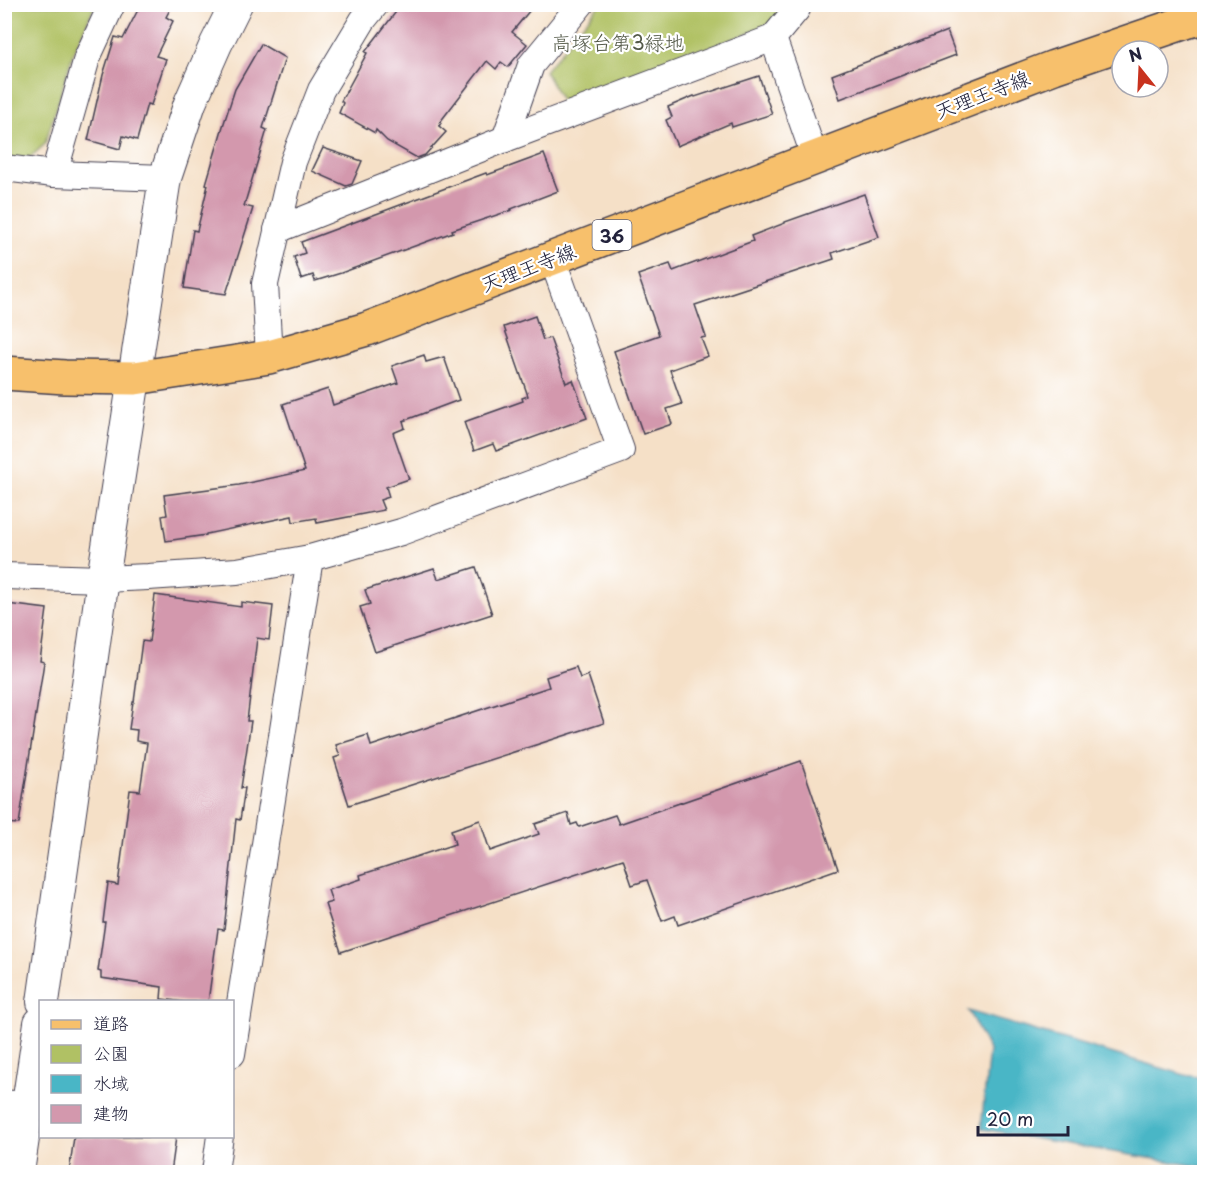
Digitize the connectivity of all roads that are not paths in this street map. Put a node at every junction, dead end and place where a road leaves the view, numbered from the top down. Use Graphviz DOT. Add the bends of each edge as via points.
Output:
graph roads {
  1 [pos="112,4"];
  2 [pos="236,4"];
  3 [pos="376,4"];
  4 [pos="581,4"];
  5 [pos="796,4"];
  6 [pos="1192,14"];
  7 [pos="772,38"];
  8 [pos="505,139"];
  9 [pos="815,158"];
  10 [pos="4,168"];
  11 [pos="54,174"];
  12 [pos="165,178"];
  13 [pos="277,230"];
  14 [pos="552,258"];
  15 [pos="269,357"];
  16 [pos="4,373"];
  17 [pos="135,378"];
  18 [pos="310,558"];
  19 [pos="4,576"];
  20 [pos="103,579"];
  21 [pos="43,1000"];
  22 [pos="39,1027"];
  23 [pos="234,1040"];
  24 [pos="17,1104"];
  25 [pos="220,1138"];
  26 [pos="18,1173"];
  27 [pos="215,1173"];
  1 -- 11 [label="street" via="87,58"];
  2 -- 12 [label="street" via="190,103"];
  3 -- 13 [label="street" via="321,90 293,162"];
  4 -- 8 [label="street" via="531,65"];
  5 -- 7 [label="street" via="797,9"];
  6 -- 9 [label="main road, 天理王寺線 / 36"];
  7 -- 8 [label="street"];
  7 -- 9 [label="street"];
  8 -- 13 [label="street"];
  9 -- 14 [label="main road, 天理王寺線 / 36"];
  10 -- 11 [label="street"];
  11 -- 12 [label="street"];
  12 -- 17 [label="street"];
  13 -- 15 [label="street" via="265,284"];
  14 -- 15 [label="main road, 天理王寺線 / 36" via="368,329"];
  14 -- 18 [label="street" via="621,450 400,532"];
  15 -- 17 [label="main road, 天理王寺線 / 36"];
  16 -- 17 [label="main road, 天理王寺線 / 36"];
  17 -- 20 [label="street"];
  18 -- 20 [label="street" via="237,571"];
  18 -- 23 [label="street"];
  19 -- 20 [label="street"];
  20 -- 21 [label="street"];
  22 -- 24 [label="street"];
  24 -- 26 [label="street"];
  25 -- 27 [label="street"];
}
